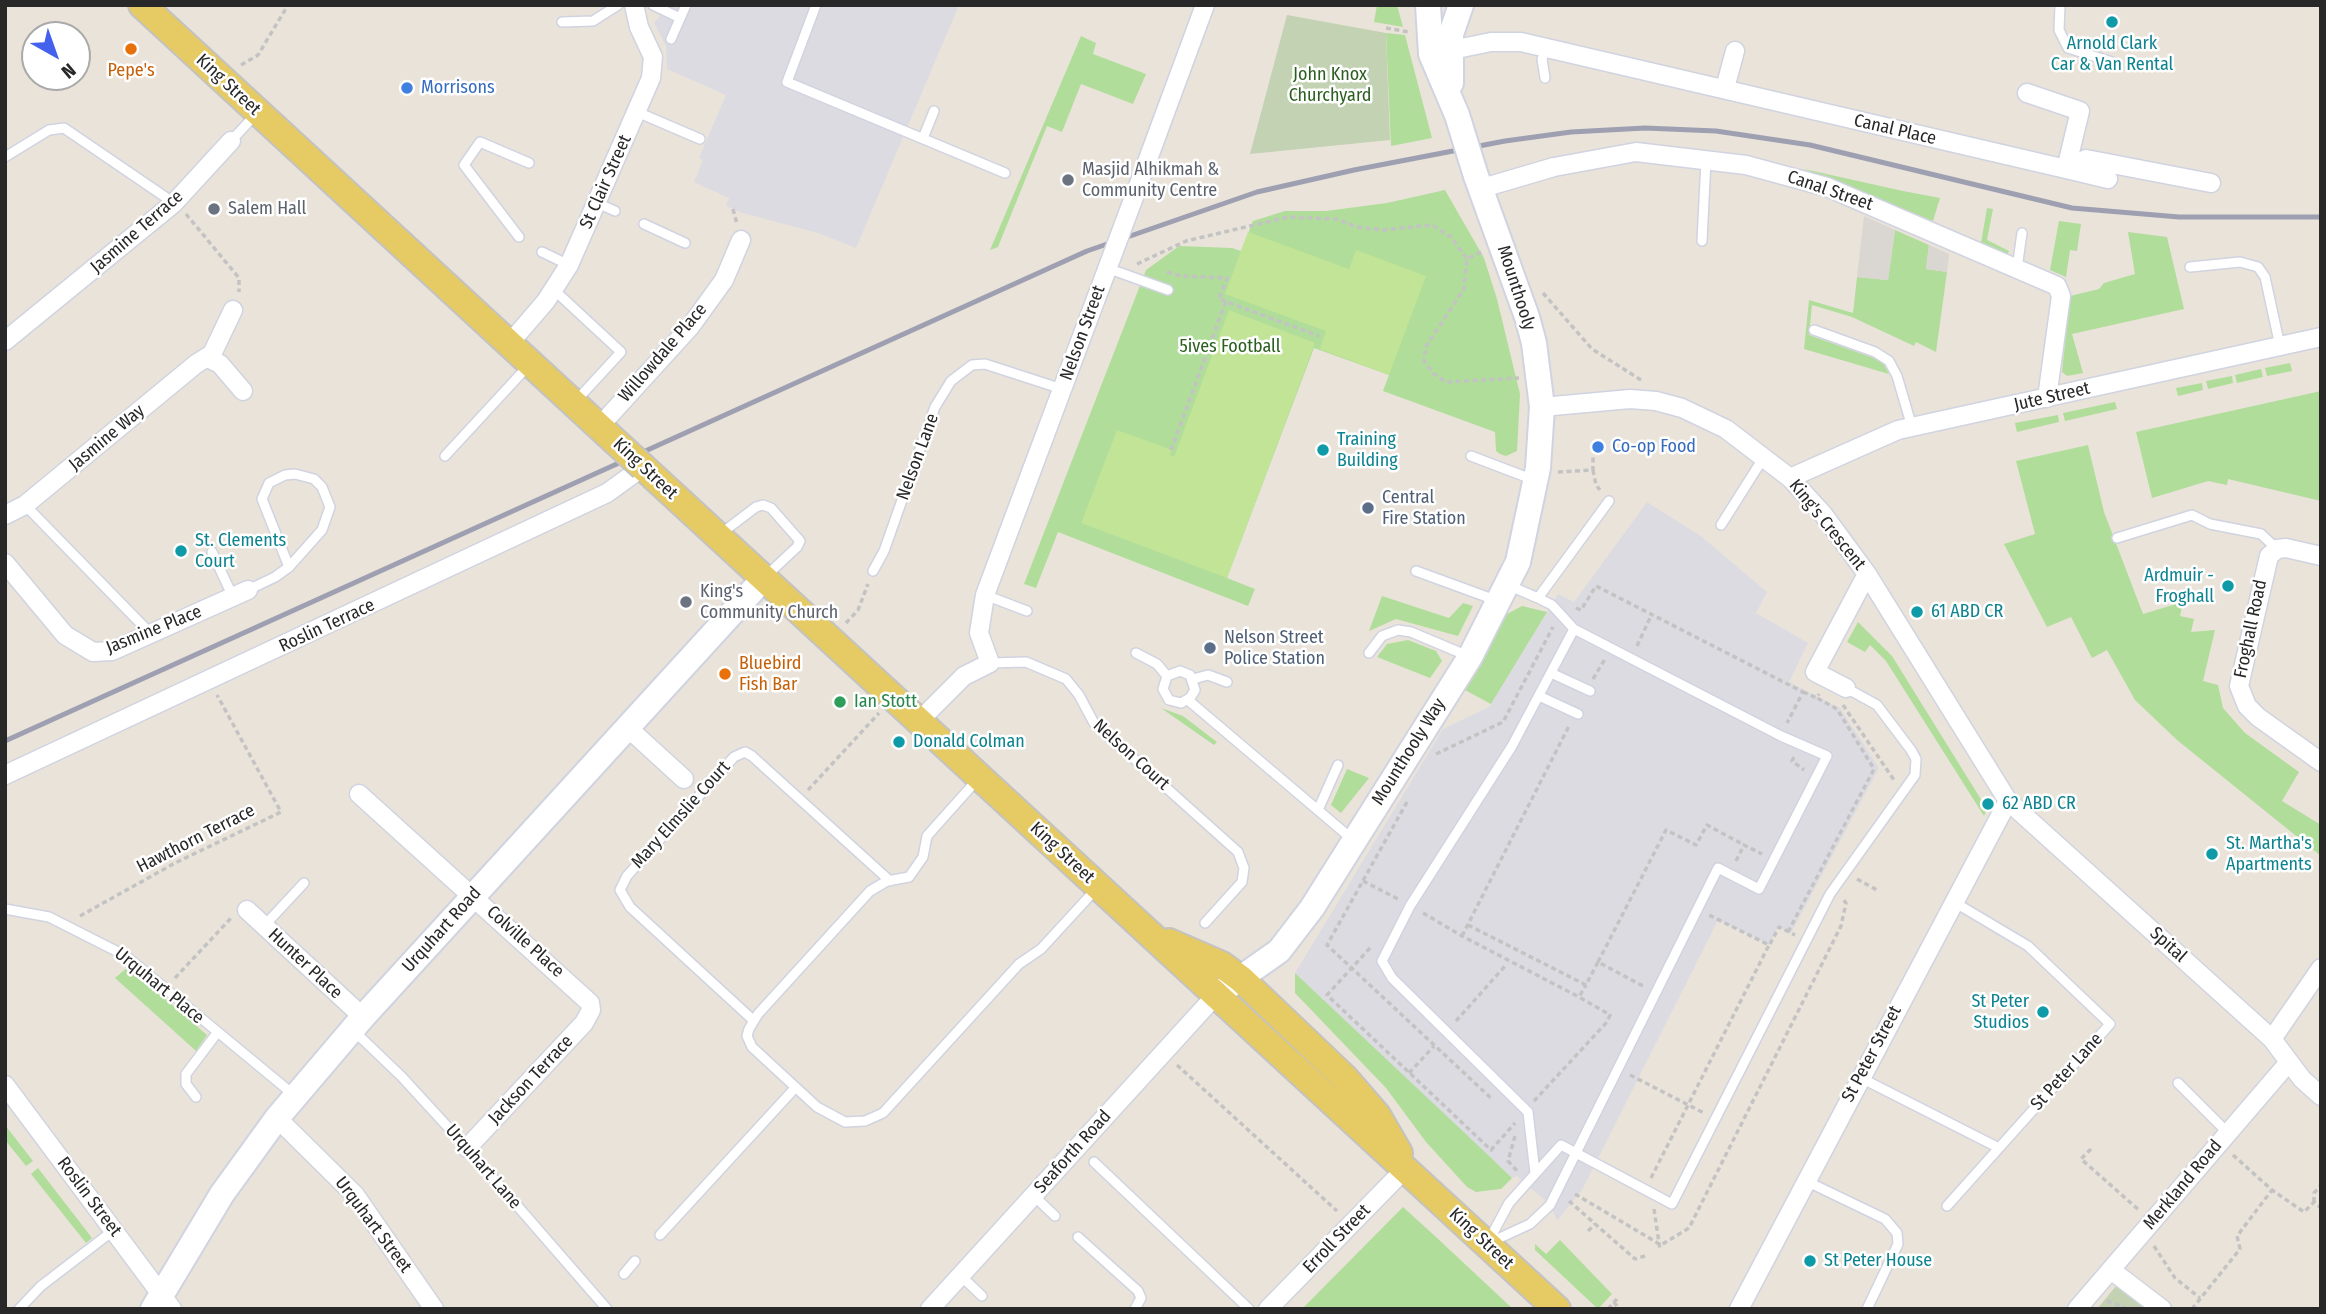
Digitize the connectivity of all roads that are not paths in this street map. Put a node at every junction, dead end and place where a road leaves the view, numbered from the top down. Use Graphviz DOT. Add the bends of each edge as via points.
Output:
graph roads {
  1 [pos="142,5"];
  2 [pos="618,5"];
  3 [pos="634,5"];
  4 [pos="653,5"];
  5 [pos="686,5"];
  6 [pos="816,5"];
  7 [pos="1205,5"];
  8 [pos="1428,5"];
  9 [pos="1461,5"];
  10 [pos="2060,5"];
  11 [pos="680,18"];
  12 [pos="562,22"];
  13 [pos="671,39"];
  14 [pos="1547,48"];
  15 [pos="1735,51"];
  16 [pos="1440,52"];
  17 [pos="2112,62"];
  18 [pos="1545,78"];
  19 [pos="1725,88"];
  20 [pos="2027,93"];
  21 [pos="934,111"];
  22 [pos="258,112"];
  23 [pos="637,112"];
  24 [pos="923,138"];
  25 [pos="700,139"];
  26 [pos="231,141"];
  27 [pos="5,157"];
  28 [pos="1707,159"];
  29 [pos="529,163"];
  30 [pos="2066,169"];
  31 [pos="1005,173"];
  32 [pos="2108,179"];
  33 [pos="1477,182"];
  34 [pos="2211,183"];
  35 [pos="174,203"];
  36 [pos="597,203"];
  37 [pos="615,211"];
  38 [pos="645,225"];
  39 [pos="2022,233"];
  40 [pos="519,237"];
  41 [pos="741,240"];
  42 [pos="1702,241"];
  43 [pos="685,243"];
  44 [pos="542,252"];
  45 [pos="569,265"];
  46 [pos="2190,267"];
  47 [pos="1112,268"];
  48 [pos="2017,268"];
  49 [pos="553,289"];
  50 [pos="1168,290"];
  51 [pos="233,310"];
  52 [pos="1814,330"];
  53 [pos="2321,337"];
  54 [pos="5,341"];
  55 [pos="509,344"];
  56 [pos="2280,346"];
  57 [pos="208,358"];
  58 [pos="531,363"];
  59 [pos="1063,390"];
  60 [pos="243,391"];
  61 [pos="2047,398"];
  62 [pos="574,403"];
  63 [pos="1542,407"];
  64 [pos="1912,427"];
  65 [pos="603,430"];
  66 [pos="445,456"];
  67 [pos="1471,456"];
  68 [pos="1764,457"];
  69 [pos="643,467"];
  70 [pos="1537,474"];
  71 [pos="1790,478"];
  72 [pos="1609,501"];
  73 [pos="25,505"];
  74 [pos="5,515"];
  75 [pos="1721,525"];
  76 [pos="718,536"];
  77 [pos="2117,538"];
  78 [pos="2277,549"];
  79 [pos="212,552"];
  80 [pos="2321,556"];
  81 [pos="5,564"];
  82 [pos="289,567"];
  83 [pos="873,570"];
  84 [pos="1416,570"];
  85 [pos="1867,573"];
  86 [pos="764,578"];
  87 [pos="241,593"];
  88 [pos="1504,593"];
  89 [pos="985,596"];
  90 [pos="1538,598"];
  91 [pos="1027,611"];
  92 [pos="1574,629"];
  93 [pos="150,633"];
  94 [pos="1136,653"];
  95 [pos="1369,653"];
  96 [pos="1470,657"];
  97 [pos="990,663"];
  98 [pos="1551,673"];
  99 [pos="1167,676"];
  100 [pos="1193,679"];
  101 [pos="1227,682"];
  102 [pos="1846,688"];
  103 [pos="1588,691"];
  104 [pos="1539,696"];
  105 [pos="1188,699"];
  106 [pos="1577,714"];
  107 [pos="919,721"];
  108 [pos="627,727"];
  109 [pos="2321,762"];
  110 [pos="1338,765"];
  111 [pos="5,775"];
  112 [pos="980,777"];
  113 [pos="684,779"];
  114 [pos="359,793"];
  115 [pos="2008,801"];
  116 [pos="1318,810"];
  117 [pos="1784,813"];
  118 [pos="1796,818"];
  119 [pos="1355,841"];
  120 [pos="890,881"];
  121 [pos="304,883"];
  122 [pos="1099,887"];
  123 [pos="473,896"];
  124 [pos="1954,902"];
  125 [pos="5,909"];
  126 [pos="247,910"];
  127 [pos="1205,923"];
  128 [pos="264,926"];
  129 [pos="1148,932"];
  130 [pos="2321,968"];
  131 [pos="1241,979"];
  132 [pos="1216,995"];
  133 [pos="591,1010"];
  134 [pos="753,1020"];
  135 [pos="358,1024"];
  136 [pos="217,1033"];
  137 [pos="2272,1039"];
  138 [pos="2289,1062"];
  139 [pos="1859,1077"];
  140 [pos="2178,1083"];
  141 [pos="5,1085"];
  142 [pos="795,1088"];
  143 [pos="295,1096"];
  144 [pos="2321,1096"];
  145 [pos="196,1097"];
  146 [pos="277,1118"];
  147 [pos="2223,1137"];
  148 [pos="467,1148"];
  149 [pos="1999,1148"];
  150 [pos="1574,1154"];
  151 [pos="1094,1163"];
  152 [pos="1405,1169"];
  153 [pos="1535,1173"];
  154 [pos="1806,1181"];
  155 [pos="1033,1195"];
  156 [pos="1947,1206"];
  157 [pos="1055,1216"];
  158 [pos="114,1230"];
  159 [pos="660,1235"];
  160 [pos="1078,1237"];
  161 [pos="1487,1244"];
  162 [pos="635,1261"];
  163 [pos="2111,1270"];
  164 [pos="624,1274"];
  165 [pos="960,1275"];
  166 [pos="982,1296"];
  167 [pos="162,1304"];
  168 [pos="19,1309"];
  169 [pos="434,1309"];
  170 [pos="607,1309"];
  171 [pos="930,1309"];
  172 [pos="1135,1309"];
  173 [pos="1249,1309"];
  174 [pos="1268,1309"];
  175 [pos="1557,1309"];
  176 [pos="1738,1309"];
  177 [pos="1867,1309"];
  178 [pos="2077,1309"];
  179 [pos="2162,1309"];
  1 -- 22 [label="main road, King Street"];
  2 -- 12 [label="lane" via="593,21"];
  3 -- 23 [label="street, St Clair Street" via="654,69"];
  4 -- 11 [label="lane"];
  5 -- 11 [label="lane"];
  6 -- 24 [label="lane" via="786,82"];
  7 -- 47 [label="street, Nelson Street, bridge" via="1133,197"];
  8 -- 16 [label="main road, Mounthooly"];
  9 -- 16 [label="main road"];
  10 -- 17 [label="lane" via="2059,30 2068,48"];
  11 -- 13 [label="lane"];
  14 -- 16 [label="street, Canal Place" via="1521,42 1491,43"];
  14 -- 18 [label="lane" via="1542,59"];
  14 -- 19 [label="street, Canal Place"];
  15 -- 19 [label="street"];
  16 -- 33 [label="main road, Mounthooly, bridge"];
  19 -- 30 [label="street, Canal Place"];
  20 -- 30 [label="street" via="2080,111"];
  21 -- 24 [label="lane"];
  22 -- 26 [label="lane, Jasmine Terrace"];
  22 -- 55 [label="main road, King Street"];
  23 -- 25 [label="lane"];
  23 -- 36 [label="street, St Clair Street"];
  24 -- 31 [label="lane"];
  26 -- 35 [label="street, Jasmine Terrace"];
  27 -- 35 [label="lane" via="49,130 64,128"];
  28 -- 33 [label="street, Canal Street" via="1615,154"];
  28 -- 42 [label="lane"];
  28 -- 48 [label="street, Canal Street" via="1826,187"];
  29 -- 40 [label="lane" via="480,142 464,165"];
  30 -- 32 [label="street, Canal Place"];
  30 -- 34 [label="street, Canal Place" via="2086,159"];
  33 -- 63 [label="main road, Mounthooly" via="1502,242 1534,343"];
  35 -- 54 [label="street, Jasmine Terrace"];
  36 -- 37 [label="lane"];
  36 -- 45 [label="street, St Clair Street"];
  38 -- 43 [label="lane"];
  39 -- 48 [label="lane"];
  41 -- 65 [label="street, Willowdale Place" via="724,280 690,327"];
  44 -- 45 [label="lane"];
  45 -- 49 [label="street, St Clair Street"];
  46 -- 56 [label="lane" via="2240,262 2258,267 2265,277"];
  47 -- 50 [label="lane"];
  47 -- 59 [label="street, Nelson Street"];
  48 -- 61 [label="street, Canal Street" via="2061,292"];
  49 -- 55 [label="street, St Clair Street"];
  49 -- 62 [label="lane" via="621,352"];
  51 -- 57 [label="street, Jasmine Way"];
  52 -- 64 [label="lane" via="1889,361"];
  53 -- 56 [label="street, Jute Street"];
  55 -- 58 [label="main road, King Street"];
  56 -- 61 [label="street, Jute Street"];
  57 -- 60 [label="street"];
  57 -- 73 [label="street, Jasmine Way"];
  58 -- 62 [label="main road, King Street"];
  58 -- 66 [label="lane"];
  59 -- 83 [label="lane, Nelson Lane" via="985,364 972,365 951,380 935,407 884,551"];
  59 -- 89 [label="street, Nelson Street"];
  61 -- 64 [label="street, Jute Street"];
  62 -- 65 [label="main road, King Street"];
  63 -- 68 [label="street, King's Crescent" via="1656,401 1706,418"];
  63 -- 70 [label="main road, Mounthooly"];
  64 -- 71 [label="street, Jute Street" via="1867,441"];
  65 -- 69 [label="main road, King Street, bridge"];
  67 -- 70 [label="lane"];
  68 -- 71 [label="street, King's Crescent"];
  68 -- 75 [label="lane"];
  69 -- 76 [label="main road, King Street"];
  69 -- 111 [label="street, Roslin Terrace" via="607,493"];
  70 -- 88 [label="main road, Mounthooly Way" via="1527,530"];
  71 -- 85 [label="street, King's Crescent"];
  72 -- 90 [label="lane"];
  73 -- 74 [label="street, Jasmine Way"];
  73 -- 93 [label="lane"];
  76 -- 86 [label="main road, King Street"];
  76 -- 86 [label="lane" via="756,507 771,508 800,541"];
  77 -- 78 [label="lane" via="2192,515 2210,524 2261,534"];
  78 -- 80 [label="street"];
  78 -- 109 [label="street, Froghall Road" via="2264,567 2240,676 2241,695 2258,718"];
  79 -- 87 [label="lane"];
  81 -- 93 [label="street, Jasmine Place" via="65,635 82,648 112,650"];
  82 -- 82 [label="lane, Jasmine Place" via="262,499 269,483 295,474 314,479 330,508 323,530"];
  82 -- 87 [label="lane, Jasmine Place"];
  84 -- 88 [label="lane"];
  85 -- 102 [label="street" via="1815,672 1821,690"];
  85 -- 115 [label="street, King's Crescent"];
  86 -- 107 [label="main road, King Street"];
  86 -- 108 [label="main road, Urquhart Road"];
  87 -- 93 [label="street, Jasmine Place"];
  88 -- 90 [label="lane"];
  88 -- 96 [label="main road, Mounthooly Way"];
  89 -- 91 [label="lane"];
  89 -- 97 [label="street, Nelson Street" via="979,633"];
  90 -- 92 [label="lane" via="1552,605"];
  92 -- 98 [label="lane"];
  92 -- 118 [label="lane" via="1827,756 1800,794"];
  94 -- 99 [label="lane" via="1157,664"];
  95 -- 96 [label="lane" via="1382,636 1398,630"];
  96 -- 119 [label="main road, Mounthooly Way"];
  97 -- 107 [label="street, Nelson Court" via="964,676"];
  97 -- 127 [label="lane, Nelson Court" via="1026,662 1066,680 1094,723 1238,852 1244,868 1242,882"];
  98 -- 103 [label="lane"];
  98 -- 104 [label="lane"];
  99 -- 100 [label="lane" via="1180,671"];
  99 -- 105 [label="lane" via="1163,685 1166,697 1177,703"];
  100 -- 101 [label="lane" via="1208,675"];
  100 -- 105 [label="lane" via="1195,690"];
  102 -- 150 [label="lane" via="1877,705 1911,750 1917,768 1830,894 1672,1204"];
  104 -- 106 [label="lane"];
  104 -- 153 [label="lane" via="1383,957 1387,972 1526,1110"];
  105 -- 116 [label="lane"];
  107 -- 112 [label="main road, King Street"];
  108 -- 113 [label="street"];
  108 -- 123 [label="main road, Urquhart Road"];
  110 -- 116 [label="lane"];
  112 -- 120 [label="lane" via="927,836 919,866 909,877"];
  112 -- 122 [label="main road, King Street"];
  114 -- 123 [label="street, Colville Place"];
  115 -- 124 [label="street, St Peter Street"];
  115 -- 137 [label="street, Spital"];
  116 -- 119 [label="lane"];
  117 -- 118 [label="lane"];
  118 -- 150 [label="lane" via="1759,890 1718,869"];
  119 -- 131 [label="main road, Mounthooly Way" via="1279,951"];
  120 -- 134 [label="lane" via="870,891"];
  120 -- 134 [label="lane, Mary Elmslie Court" via="752,756 738,754 621,885 625,903"];
  121 -- 128 [label="lane"];
  122 -- 129 [label="main road, King Street"];
  122 -- 142 [label="lane" via="1041,949 1019,964 883,1112 866,1121 837,1120"];
  123 -- 133 [label="street, Colville Place" via="582,993"];
  123 -- 135 [label="main road, Urquhart Road"];
  124 -- 139 [label="street, St Peter Street"];
  124 -- 149 [label="lane, St Peter Lane" via="2028,946 2110,1024"];
  125 -- 136 [label="lane, Urquhart Place" via="66,924 126,956"];
  126 -- 128 [label="street, Hunter Place"];
  128 -- 135 [label="street, Hunter Place"];
  129 -- 131 [label="main road, King Street" via="1222,965"];
  129 -- 132 [label="main road, King Street"];
  130 -- 137 [label="street"];
  131 -- 132 [label="main road, Mounthooly Way"];
  131 -- 152 [label="main road, King Street" via="1363,1098 1393,1139"];
  132 -- 152 [label="main road, King Street"];
  132 -- 155 [label="street, Seaforth Road"];
  133 -- 148 [label="street, Jackson Terrace"];
  134 -- 142 [label="lane" via="747,1036 752,1048"];
  135 -- 143 [label="main road, Urquhart Road"];
  135 -- 148 [label="lane, Urquhart Lane"];
  136 -- 143 [label="lane, Urquhart Place"];
  136 -- 145 [label="lane" via="186,1074 186,1084"];
  137 -- 138 [label="street, Spital"];
  138 -- 144 [label="street, Spital"];
  138 -- 147 [label="street, Merkland Road"];
  139 -- 149 [label="lane"];
  139 -- 154 [label="street, St Peter Street"];
  140 -- 147 [label="lane"];
  141 -- 158 [label="street, Roslin Street"];
  142 -- 159 [label="lane"];
  143 -- 146 [label="main road, Urquhart Road"];
  146 -- 167 [label="main road, Urquhart Road" via="222,1194"];
  146 -- 169 [label="street, Urquhart Street" via="355,1195"];
  147 -- 163 [label="street, Merkland Road"];
  148 -- 170 [label="lane, Urquhart Lane"];
  149 -- 156 [label="lane, St Peter Lane"];
  150 -- 153 [label="lane" via="1561,1145"];
  150 -- 161 [label="lane" via="1550,1205 1530,1224"];
  151 -- 173 [label="lane"];
  152 -- 161 [label="main road, King Street"];
  152 -- 174 [label="street, Erroll Street"];
  153 -- 161 [label="lane" via="1509,1203"];
  154 -- 176 [label="street, St Peter Street"];
  154 -- 177 [label="lane" via="1885,1219 1897,1233 1898,1244"];
  155 -- 157 [label="lane"];
  155 -- 165 [label="street, Seaforth Road"];
  158 -- 167 [label="street, Roslin Street"];
  158 -- 168 [label="lane" via="36,1290"];
  160 -- 172 [label="lane" via="1138,1291 1141,1298"];
  161 -- 175 [label="main road, King Street"];
  162 -- 164 [label="lane"];
  163 -- 178 [label="street, Merkland Road"];
  163 -- 179 [label="street"];
  165 -- 166 [label="lane"];
  165 -- 171 [label="street, Seaforth Road"];
}
